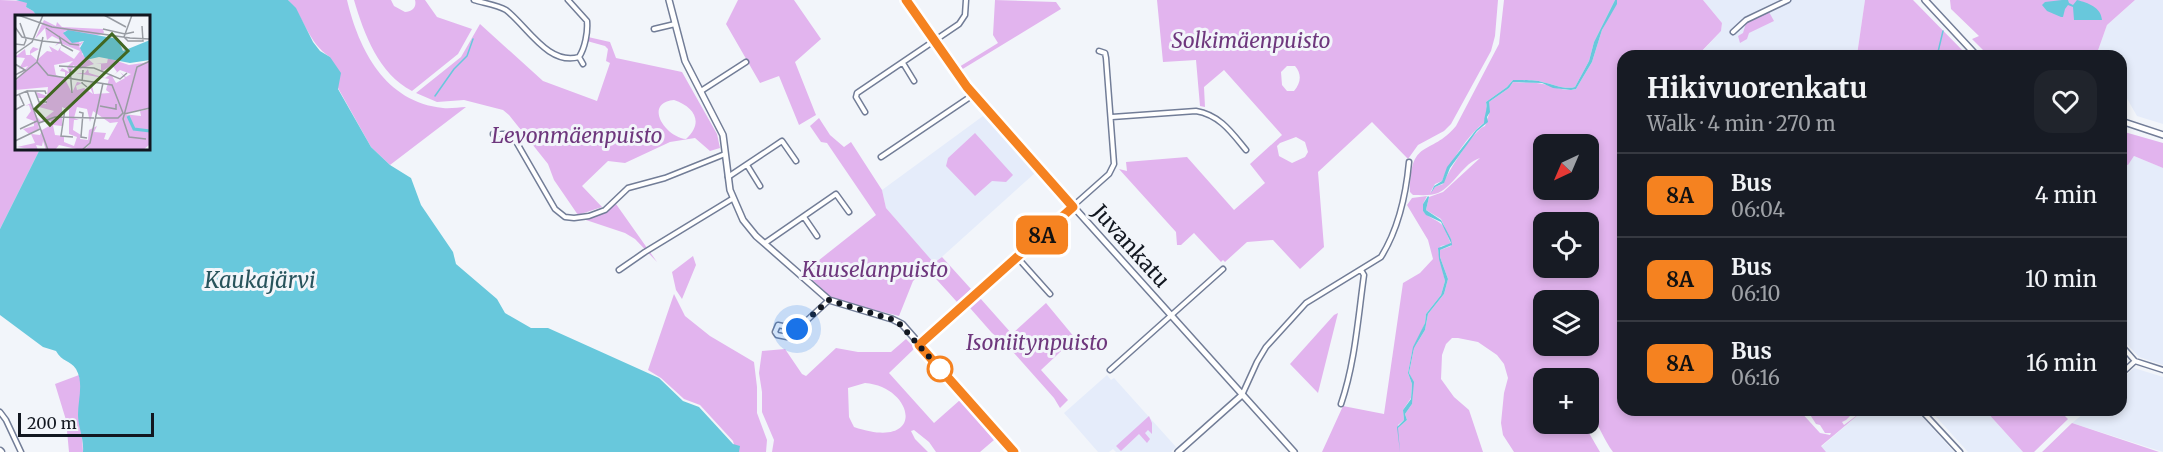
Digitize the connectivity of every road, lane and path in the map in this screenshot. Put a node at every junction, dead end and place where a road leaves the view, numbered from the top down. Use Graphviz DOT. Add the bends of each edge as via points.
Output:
graph roads {
  1 [pos="474,0"];
  2 [pos="568,0"];
  3 [pos="669,0"];
  4 [pos="906,0"];
  5 [pos="966,0"];
  6 [pos="1788,0"];
  7 [pos="1925,0"];
  8 [pos="675,24"];
  9 [pos="654,29"];
  10 [pos="1733,32"];
  11 [pos="934,42"];
  12 [pos="1971,50"];
  13 [pos="1099,51"];
  14 [pos="579,57"];
  15 [pos="746,62"];
  16 [pos="903,63"];
  17 [pos="583,64"];
  18 [pos="914,81"];
  19 [pos="700,92"];
  20 [pos="974,95"];
  21 [pos="865,112"];
  22 [pos="1112,117"];
  23 [pos="2127,123"];
  24 [pos="494,134"];
  25 [pos="2163,135"];
  26 [pos="1246,150"];
  27 [pos="726,154"];
  28 [pos="881,157"];
  29 [pos="796,161"];
  30 [pos="1409,162"];
  31 [pos="747,165"];
  32 [pos="727,178"];
  33 [pos="760,186"];
  34 [pos="732,199"];
  35 [pos="1073,207"];
  36 [pos="849,212"];
  37 [pos="804,217"];
  38 [pos="817,236"];
  39 [pos="765,243"];
  40 [pos="1017,257"];
  41 [pos="1223,269"];
  42 [pos="619,270"];
  43 [pos="1361,270"];
  44 [pos="1050,294"];
  45 [pos="829,300"];
  46 [pos="1171,316"];
  47 [pos="797,329"];
  48 [pos="919,345"];
  49 [pos="2127,351"];
  50 [pos="2136,361"];
  51 [pos="2127,369"];
  52 [pos="1110,370"];
  53 [pos="2163,370"];
  54 [pos="1242,395"];
  55 [pos="1341,404"];
  56 [pos="0,412"];
  57 [pos="1927,416"];
  58 [pos="21,452"];
  59 [pos="1014,452"];
  60 [pos="1178,452"];
  61 [pos="1294,452"];
  62 [pos="1960,452"];
  1 -- 14 [label="street" via="505,10 552,54"];
  2 -- 14 [label="street" via="588,24"];
  3 -- 8 [label="street"];
  4 -- 11 [label="street, Juvankatu"];
  5 -- 11 [label="street" via="962,22"];
  6 -- 10 [label="street" via="1746,20"];
  7 -- 12 [label="street"];
  8 -- 9 [label="street"];
  8 -- 19 [label="street" via="683,55"];
  11 -- 16 [label="street"];
  11 -- 20 [label="street, Juvankatu"];
  13 -- 22 [label="street" via="1106,58"];
  14 -- 17 [label="street"];
  15 -- 19 [label="street"];
  16 -- 18 [label="street"];
  16 -- 21 [label="street" via="857,93"];
  19 -- 27 [label="street" via="723,135"];
  20 -- 28 [label="street"];
  20 -- 35 [label="street, Juvankatu"];
  22 -- 26 [label="street" via="1206,113 1219,120"];
  22 -- 35 [label="street" via="1113,168"];
  23 -- 25 [label="street"];
  24 -- 27 [label="street" via="514,138 555,209 574,218 604,210 628,188"];
  27 -- 32 [label="street"];
  29 -- 31 [label="street" via="782,141"];
  30 -- 43 [label="street" via="1405,198 1388,247 1382,257"];
  31 -- 32 [label="street"];
  31 -- 33 [label="street"];
  32 -- 34 [label="street"];
  34 -- 39 [label="street" via="747,225"];
  34 -- 42 [label="street"];
  35 -- 40 [label="street"];
  35 -- 46 [label="street, Juvankatu"];
  36 -- 37 [label="street" via="836,194"];
  37 -- 38 [label="street"];
  37 -- 39 [label="street"];
  39 -- 45 [label="street"];
  40 -- 44 [label="street"];
  40 -- 48 [label="street"];
  41 -- 46 [label="street"];
  43 -- 54 [label="street" via="1306,303 1266,347"];
  43 -- 55 [label="street" via="1364,274 1354,349"];
  45 -- 47 [label="street"];
  45 -- 48 [label="street" via="897,321"];
  46 -- 52 [label="street"];
  46 -- 54 [label="street, Juvankatu"];
  47 -- 47 [label="street" via="787,337 775,332 778,325"];
  48 -- 59 [label="street"];
  49 -- 50 [label="street"];
  50 -- 51 [label="street"];
  50 -- 53 [label="street"];
  54 -- 60 [label="street"];
  54 -- 61 [label="street, Juvankatu"];
  56 -- 58 [label="street"];
  57 -- 62 [label="street"];
}
